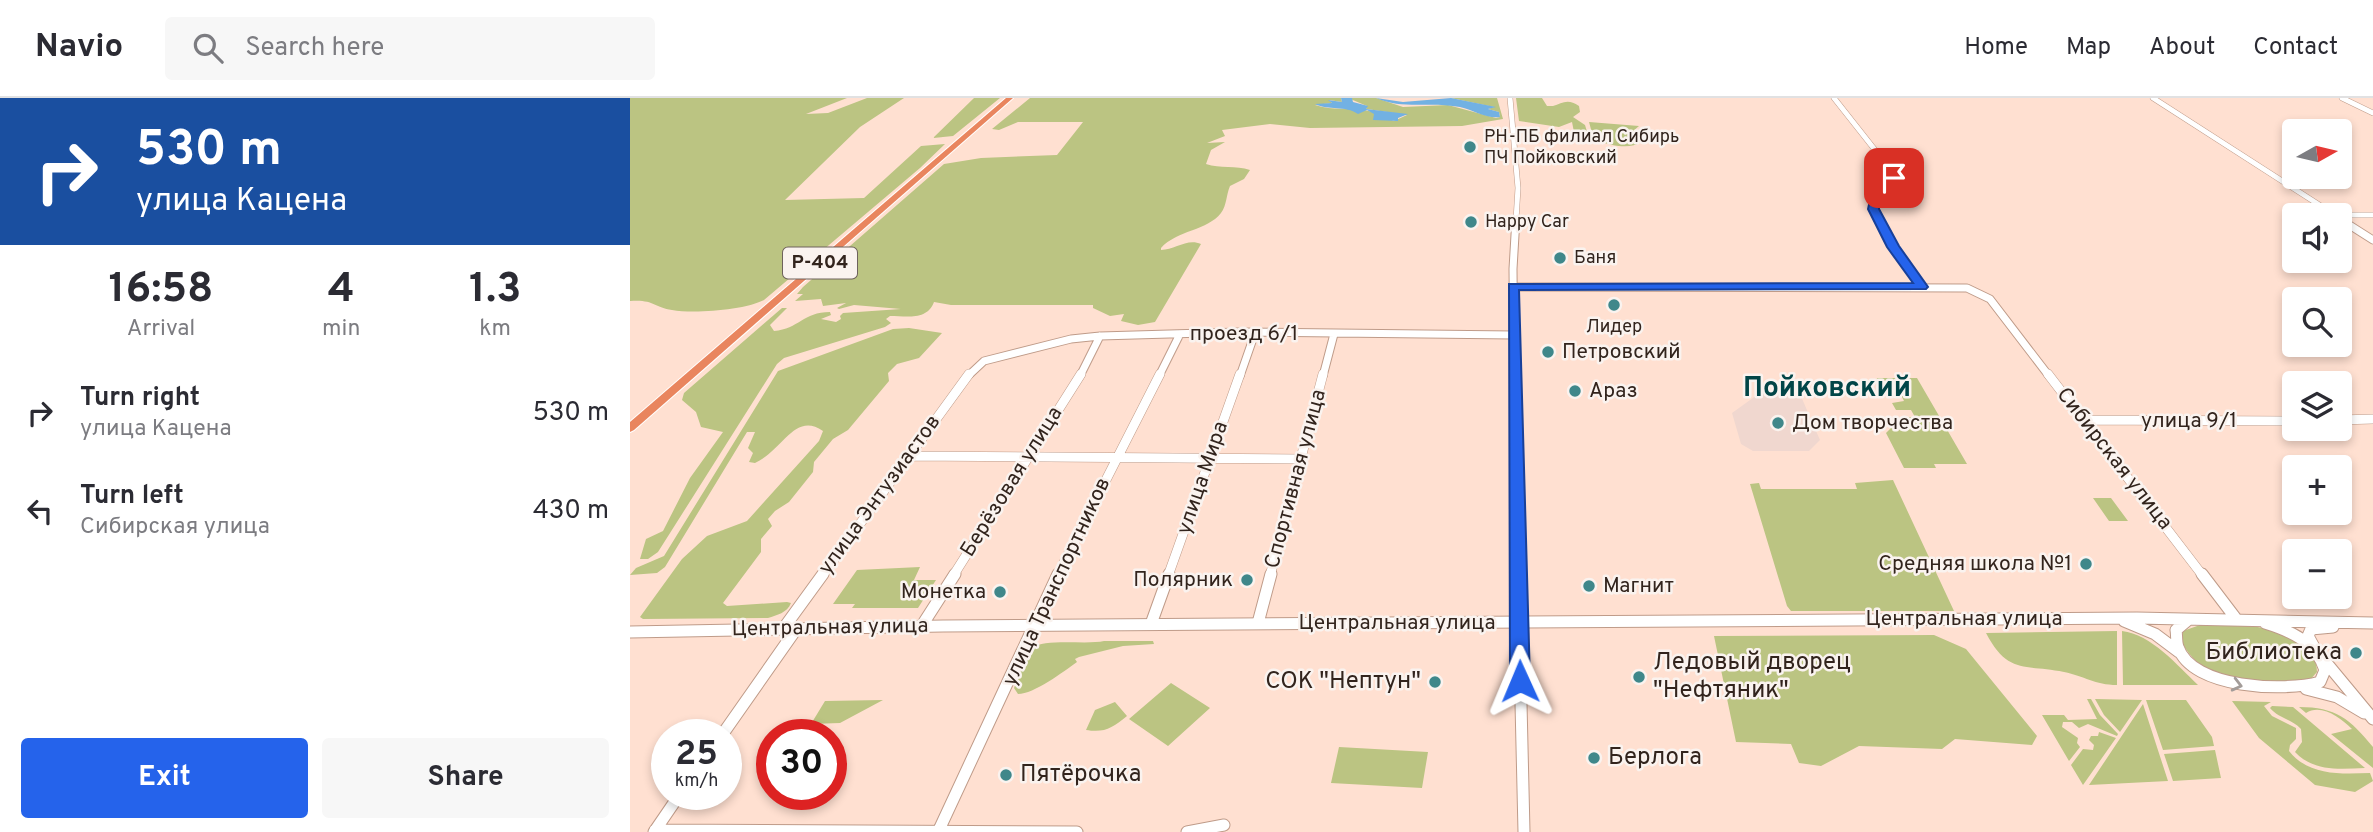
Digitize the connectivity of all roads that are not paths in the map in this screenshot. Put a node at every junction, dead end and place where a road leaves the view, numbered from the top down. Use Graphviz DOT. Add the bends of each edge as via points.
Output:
graph roads {
  1 [pos="1010,98"];
  2 [pos="1510,98"];
  3 [pos="1834,98"];
  4 [pos="2153,98"];
  5 [pos="2342,98"];
  6 [pos="2373,113"];
  7 [pos="2315,203"];
  8 [pos="2352,215"];
  9 [pos="2373,215"];
  10 [pos="2352,227"];
  11 [pos="2373,240"];
  12 [pos="1513,287"];
  13 [pos="1922,287"];
  14 [pos="1255,333"];
  15 [pos="1180,334"];
  16 [pos="1334,334"];
  17 [pos="1513,335"];
  18 [pos="1100,336"];
  19 [pos="979,363"];
  20 [pos="2373,419"];
  21 [pos="2083,420"];
  22 [pos="2352,420"];
  23 [pos="2282,421"];
  24 [pos="631,426"];
  25 [pos="909,456"];
  26 [pos="1029,456"];
  27 [pos="1116,456"];
  28 [pos="1210,456"];
  29 [pos="1301,459"];
  30 [pos="2112,618"];
  31 [pos="2200,619"];
  32 [pos="2242,620"];
  33 [pos="1519,622"];
  34 [pos="1258,623"];
  35 [pos="1151,624"];
  36 [pos="2373,624"];
  37 [pos="920,626"];
  38 [pos="1035,626"];
  39 [pos="797,628"];
  40 [pos="783,629"];
  41 [pos="630,632"];
  42 [pos="2318,652"];
  43 [pos="2192,663"];
  44 [pos="2298,688"];
  45 [pos="733,719"];
  46 [pos="2373,720"];
  47 [pos="669,810"];
  48 [pos="1224,825"];
  49 [pos="654,831"];
  50 [pos="938,831"];
  51 [pos="1077,832"];
  52 [pos="1187,832"];
  53 [pos="1524,832"];
  1 -- 24 [label="highway, Р-404"];
  2 -- 12 [label="street" via="1518,188"];
  3 -- 13 [label="street" via="1892,170 1892,182 1874,202 1874,209 1893,247"];
  4 -- 7 [label="street"];
  5 -- 6 [label="street"];
  8 -- 9 [label="street"];
  10 -- 11 [label="street"];
  12 -- 13 [label="street"];
  12 -- 17 [label="street"];
  13 -- 21 [label="street, Сибирская улица" via="1983,293"];
  14 -- 15 [label="street, проезд 6/1"];
  14 -- 16 [label="street, проезд 6/1"];
  14 -- 28 [label="street, улица Мира"];
  15 -- 18 [label="street, проезд 6/1"];
  15 -- 27 [label="street, улица Транспортников"];
  16 -- 17 [label="street, проезд 6/1"];
  16 -- 29 [label="street, Спортивная улица"];
  17 -- 33 [label="street"];
  18 -- 19 [label="street, проезд 6/1"];
  18 -- 26 [label="street, Берёзовая улица"];
  19 -- 25 [label="street, улица Энтузиастов"];
  20 -- 22 [label="street"];
  21 -- 23 [label="street, улица 9/1"];
  21 -- 32 [label="street, Сибирская улица"];
  25 -- 26 [label="street"];
  25 -- 40 [label="street, улица Энтузиастов"];
  26 -- 27 [label="street"];
  26 -- 37 [label="street, Берёзовая улица"];
  27 -- 28 [label="street"];
  27 -- 38 [label="street, улица Транспортников"];
  28 -- 29 [label="street"];
  28 -- 35 [label="street, улица Мира"];
  29 -- 34 [label="street, Спортивная улица"];
  30 -- 31 [label="street, Центральная улица"];
  30 -- 33 [label="street, Центральная улица"];
  30 -- 43 [label="street" via="2155,634"];
  31 -- 32 [label="street, Центральная улица"];
  31 -- 43 [label="street" via="2184,622 2175,633 2177,644"];
  32 -- 36 [label="street, Центральная улица"];
  32 -- 42 [label="street" via="2283,629"];
  33 -- 34 [label="street, Центральная улица"];
  33 -- 53 [label="street"];
  34 -- 35 [label="street, Центральная улица"];
  35 -- 38 [label="street, Центральная улица"];
  36 -- 42 [label="street" via="2311,629 2309,640"];
  37 -- 38 [label="street, Центральная улица"];
  37 -- 39 [label="street, Центральная улица"];
  38 -- 50 [label="street, улица Транспортников"];
  39 -- 40 [label="street, Центральная улица"];
  39 -- 45 [label="street"];
  40 -- 41 [label="street, Центральная улица"];
  42 -- 44 [label="street" via="2325,670 2322,679"];
  42 -- 46 [label="street"];
  43 -- 44 [label="street, one-way" via="2238,686"];
  44 -- 46 [label="street" via="2337,697"];
  47 -- 49 [label="street"];
  48 -- 52 [label="street"];
  49 -- 50 [label="street"];
  50 -- 51 [label="street"];
}
